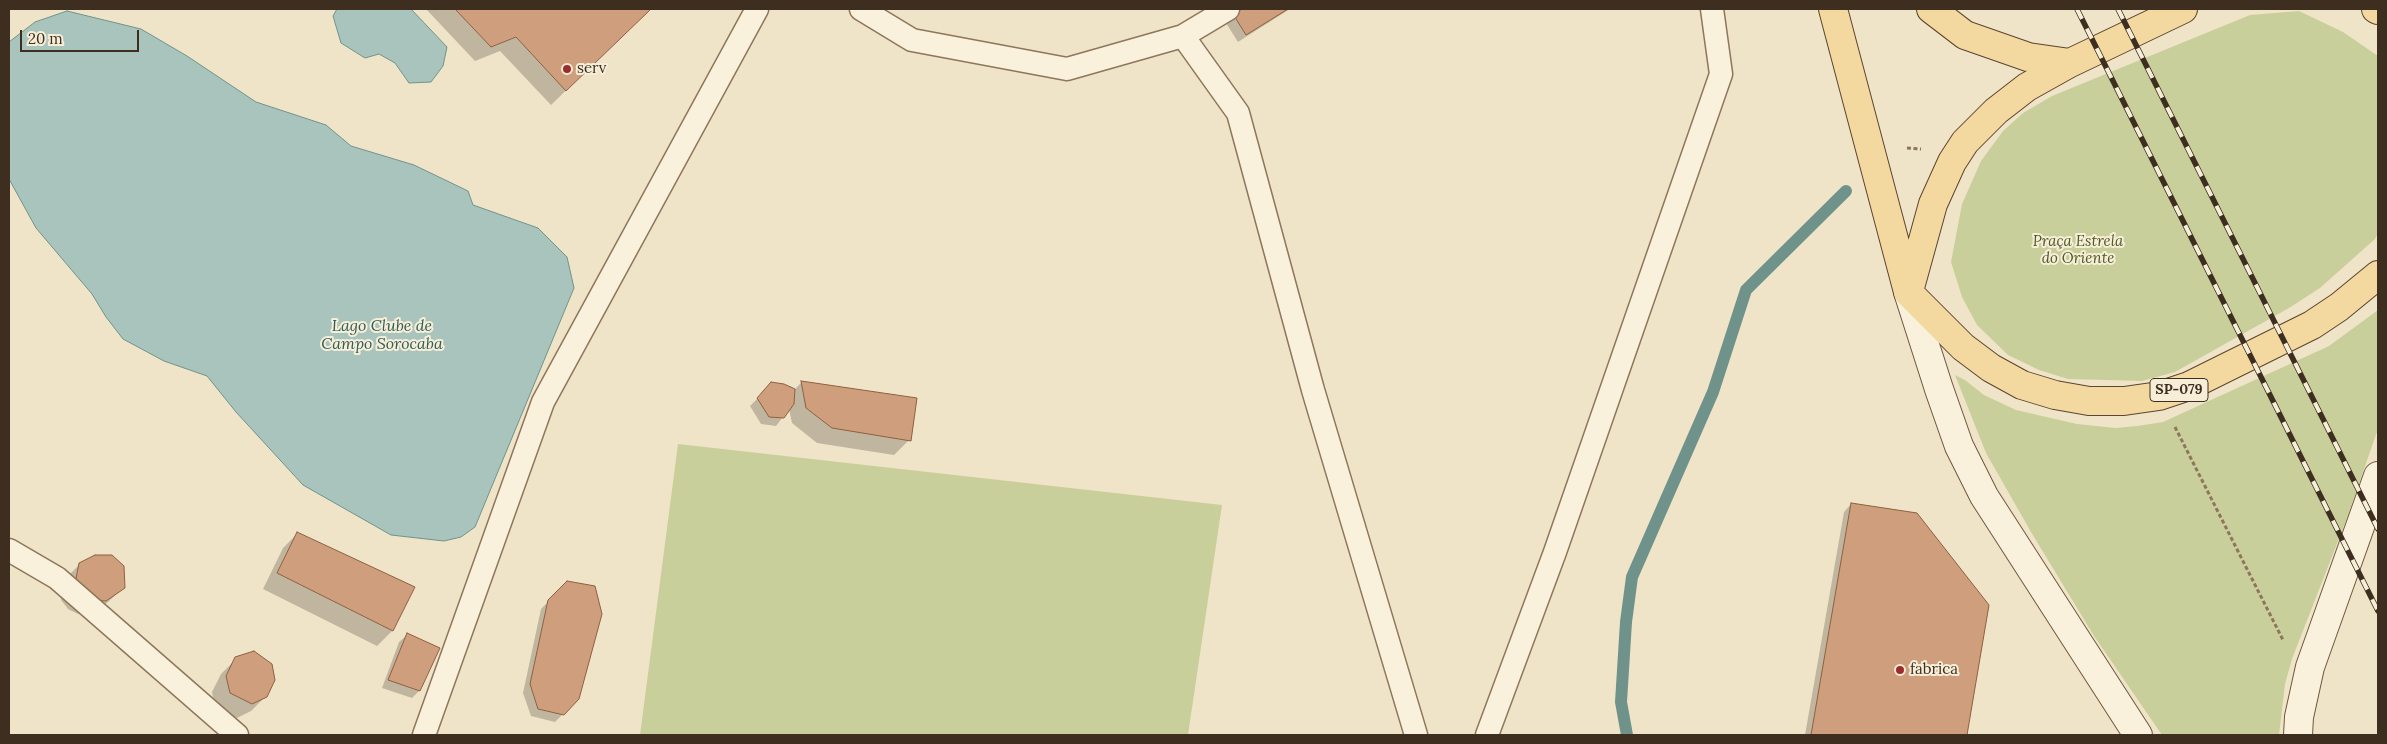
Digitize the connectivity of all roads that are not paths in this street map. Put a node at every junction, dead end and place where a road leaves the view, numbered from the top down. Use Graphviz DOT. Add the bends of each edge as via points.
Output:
graph roads {
  1 [pos="757,9"];
  2 [pos="861,9"];
  3 [pos="1228,9"];
  4 [pos="1712,9"];
  5 [pos="1832,9"];
  6 [pos="1930,9"];
  7 [pos="2183,9"];
  8 [pos="1183,36"];
  9 [pos="2070,63"];
  10 [pos="2378,275"];
  11 [pos="1908,292"];
  12 [pos="2378,476"];
  13 [pos="9,550"];
  14 [pos="237,735"];
  15 [pos="424,735"];
  16 [pos="1416,735"];
  17 [pos="1487,735"];
  18 [pos="2138,735"];
  19 [pos="2298,735"];
  1 -- 15 [label="lane" via="543,402"];
  2 -- 8 [label="lane" via="912,40 1067,69"];
  3 -- 8 [label="lane"];
  4 -- 17 [label="lane" via="1721,74 1556,552"];
  5 -- 11 [label="main road"];
  6 -- 9 [label="main road" via="1965,35 2028,57"];
  7 -- 9 [label="main road"];
  8 -- 16 [label="lane" via="1238,112 1313,390"];
  9 -- 11 [label="main road" via="2027,87 1996,111 1965,142 1933,204"];
  10 -- 11 [label="main road, SP-079" via="2312,325 2189,386 2159,396 2124,401 2090,402 2022,385 1963,347"];
  11 -- 18 [label="main road" via="1954,430 1984,496"];
  12 -- 19 [label="main road" via="2310,667"];
  13 -- 14 [label="lane" via="57,578"];
}
